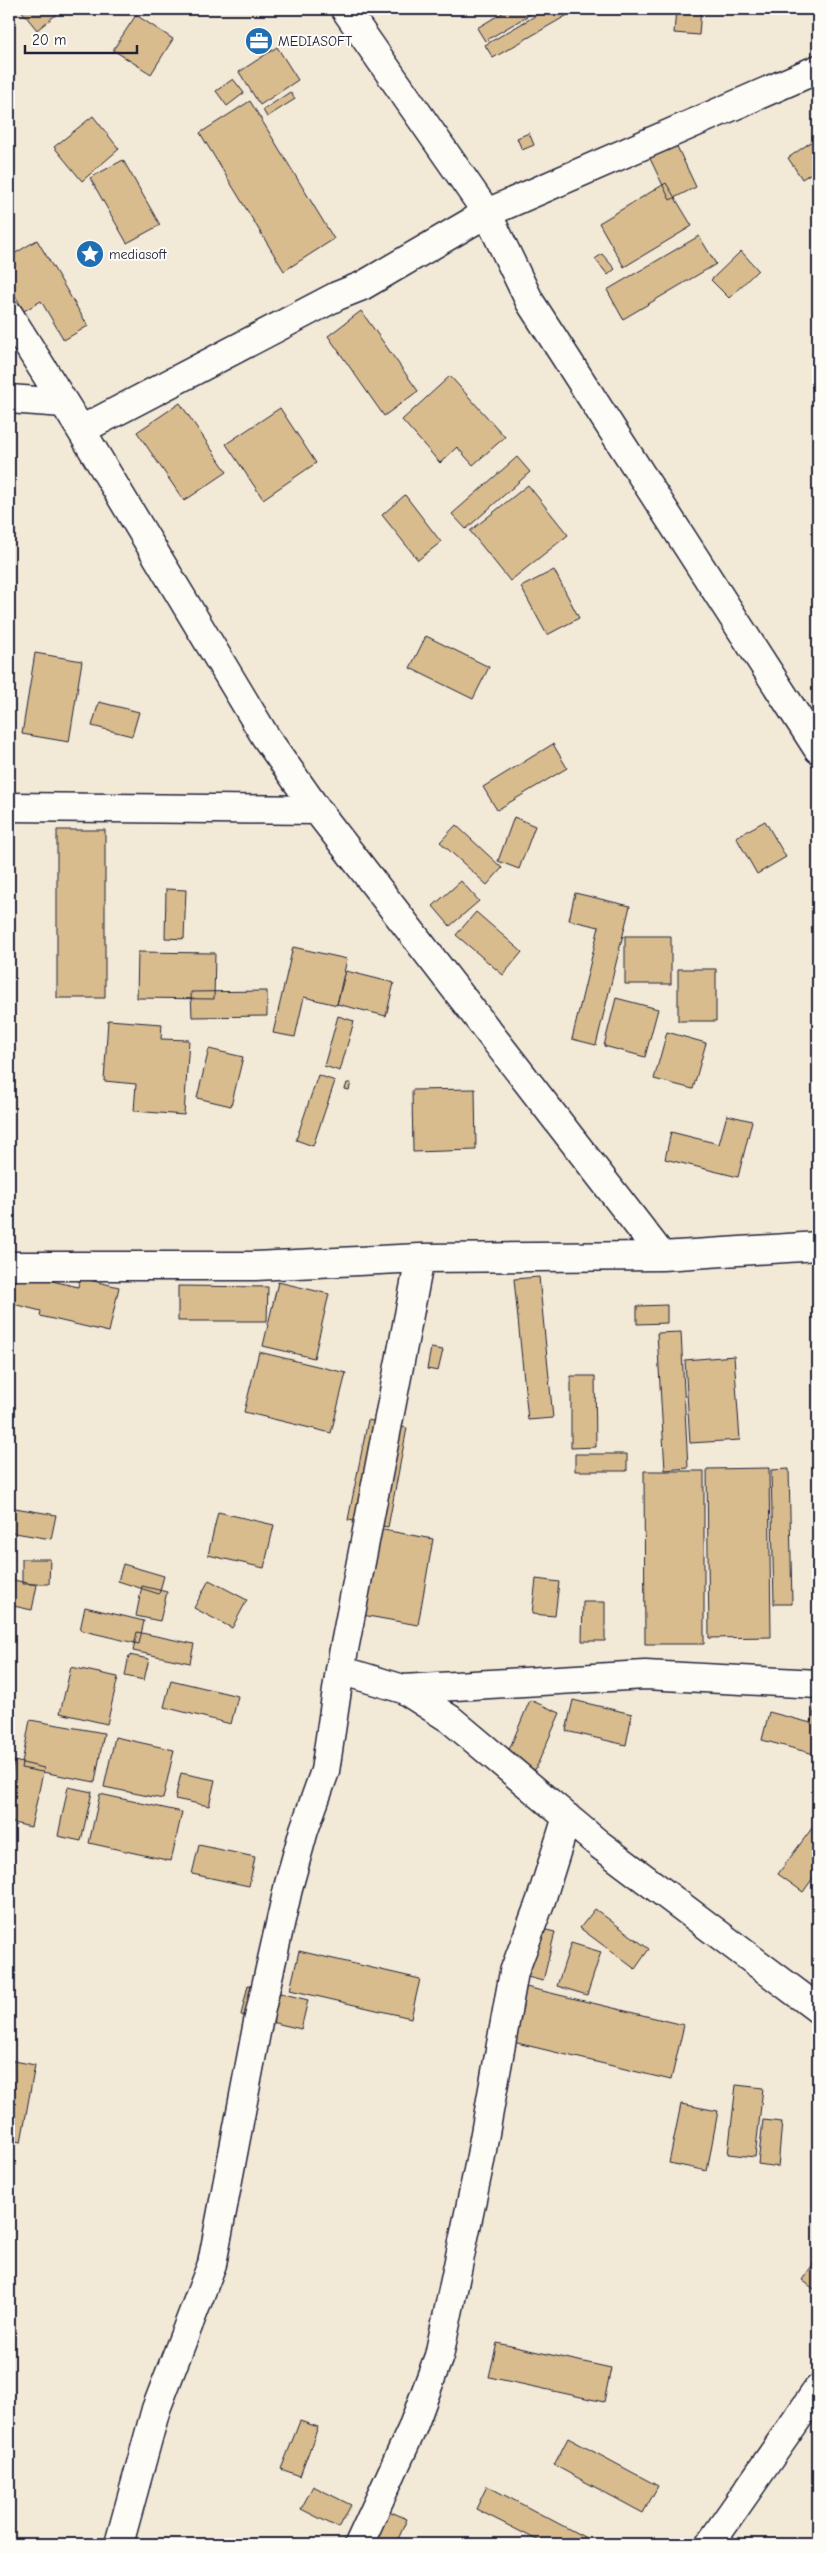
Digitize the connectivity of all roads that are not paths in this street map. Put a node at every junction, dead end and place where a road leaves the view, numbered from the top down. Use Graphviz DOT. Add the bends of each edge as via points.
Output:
graph roads {
  1 [pos="345,9"];
  2 [pos="818,69"];
  3 [pos="487,213"];
  4 [pos="9,315"];
  5 [pos="9,399"];
  6 [pos="64,403"];
  7 [pos="81,430"];
  8 [pos="818,749"];
  9 [pos="9,807"];
  10 [pos="317,810"];
  11 [pos="818,1246"];
  12 [pos="662,1256"];
  13 [pos="420,1258"];
  14 [pos="9,1266"];
  15 [pos="340,1670"];
  16 [pos="818,1684"];
  17 [pos="402,1690"];
  18 [pos="567,1817"];
  19 [pos="818,2009"];
  20 [pos="818,2389"];
  21 [pos="119,2544"];
  22 [pos="359,2544"];
  23 [pos="710,2544"];
  1 -- 3 [label="street"];
  2 -- 3 [label="street"];
  3 -- 7 [label="street" via="362,286 336,296"];
  3 -- 8 [label="street" via="530,302"];
  4 -- 6 [label="street"];
  5 -- 6 [label="street"];
  6 -- 7 [label="street"];
  7 -- 10 [label="street" via="265,736"];
  9 -- 10 [label="street"];
  10 -- 12 [label="street"];
  11 -- 12 [label="street"];
  12 -- 13 [label="street"];
  13 -- 14 [label="street" via="255,1266"];
  13 -- 15 [label="street"];
  15 -- 17 [label="street"];
  15 -- 21 [label="street" via="325,1772 304,1830 287,1893 258,2022 212,2264 156,2409"];
  16 -- 17 [label="street" via="645,1675"];
  17 -- 18 [label="street" via="450,1719"];
  18 -- 19 [label="street"];
  18 -- 22 [label="street" via="514,1972 480,2161 439,2356 412,2429"];
  20 -- 23 [label="street"];
}
